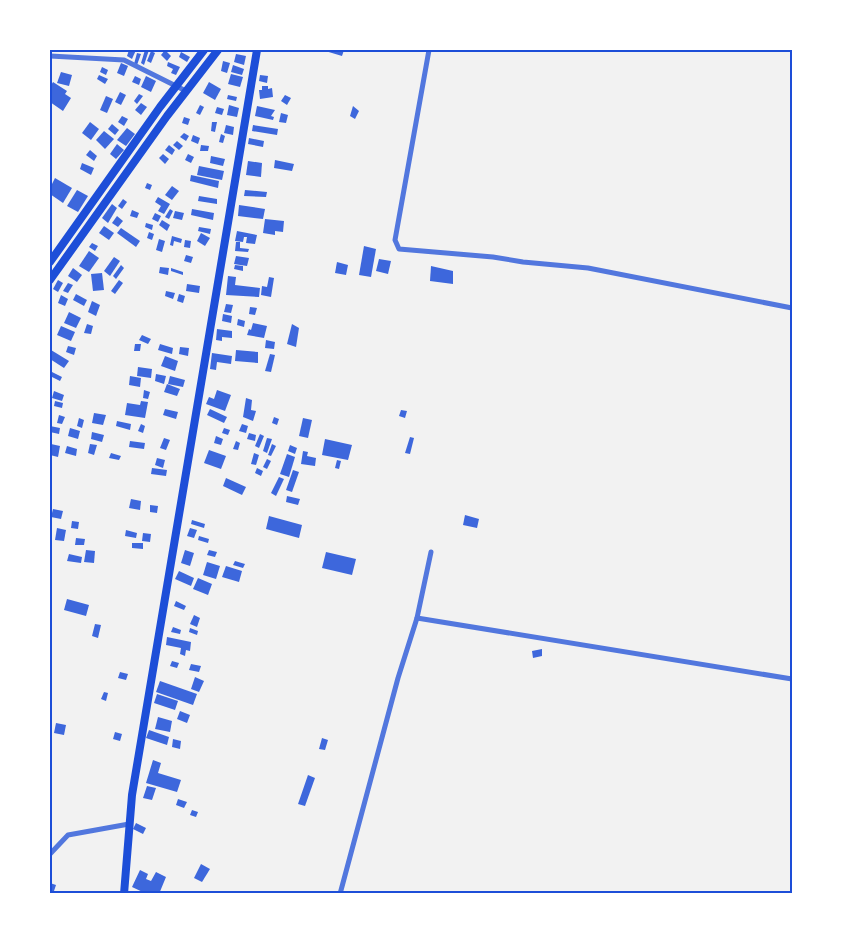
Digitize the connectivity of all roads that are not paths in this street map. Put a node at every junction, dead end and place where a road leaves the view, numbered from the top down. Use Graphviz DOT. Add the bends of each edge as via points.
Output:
graph roads {
  1 [pos="204,50"];
  2 [pos="218,50"];
  3 [pos="257,50"];
  4 [pos="429,50"];
  5 [pos="50,56"];
  6 [pos="176,86"];
  7 [pos="186,91"];
  8 [pos="50,262"];
  9 [pos="50,280"];
  10 [pos="792,308"];
  11 [pos="431,552"];
  12 [pos="417,618"];
  13 [pos="792,679"];
  14 [pos="129,824"];
  15 [pos="50,854"];
  16 [pos="123,894"];
  17 [pos="340,894"];
  1 -- 6 [label="main road"];
  2 -- 7 [label="main road"];
  3 -- 14 [label="main road" via="158,628"];
  4 -- 10 [label="street" via="395,240 399,249 588,268"];
  5 -- 6 [label="street" via="124,60"];
  6 -- 7 [label="street"];
  6 -- 8 [label="main road"];
  7 -- 9 [label="main road"];
  11 -- 12 [label="street"];
  12 -- 13 [label="street"];
  12 -- 17 [label="street"];
  14 -- 15 [label="street" via="68,835"];
  14 -- 16 [label="main road"];
}
